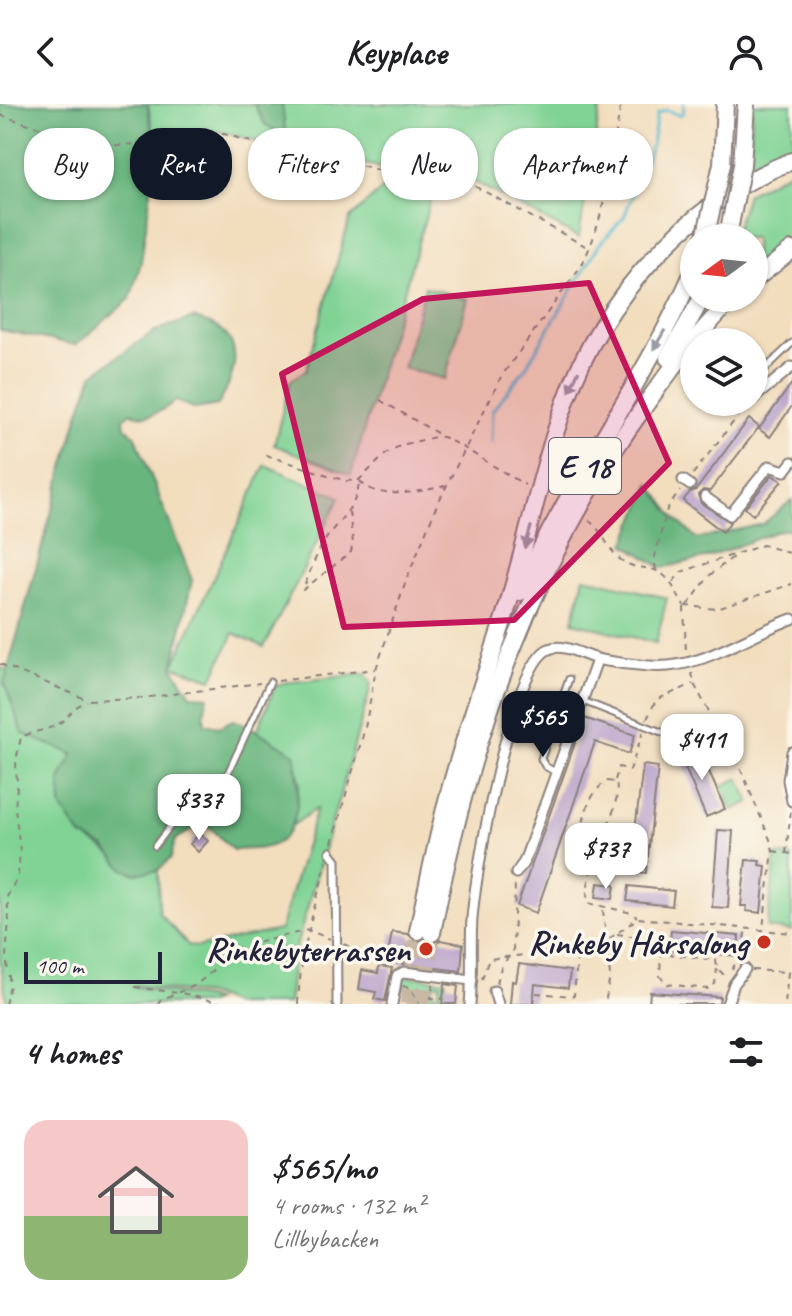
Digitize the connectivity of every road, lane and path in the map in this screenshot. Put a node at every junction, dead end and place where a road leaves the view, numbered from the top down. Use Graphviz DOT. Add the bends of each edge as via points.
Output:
graph roads {
  1 [pos="621,104"];
  2 [pos="725,104"];
  3 [pos="746,104"];
  4 [pos="0,115"];
  5 [pos="792,161"];
  6 [pos="708,224"];
  7 [pos="730,224"];
  8 [pos="590,249"];
  9 [pos="792,250"];
  10 [pos="768,269"];
  11 [pos="680,300"];
  12 [pos="694,312"];
  13 [pos="720,312"];
  14 [pos="792,343"];
  15 [pos="768,366"];
  16 [pos="792,367"];
  17 [pos="768,387"];
  18 [pos="380,400"];
  19 [pos="738,416"];
  20 [pos="630,426"];
  21 [pos="443,437"];
  22 [pos="464,448"];
  23 [pos="266,455"];
  24 [pos="792,462"];
  25 [pos="359,480"];
  26 [pos="446,486"];
  27 [pos="534,490"];
  28 [pos="705,497"];
  29 [pos="349,512"];
  30 [pos="583,516"];
  31 [pos="739,552"];
  32 [pos="792,554"];
  33 [pos="656,570"];
  34 [pos="672,583"];
  35 [pos="792,584"];
  36 [pos="686,606"];
  37 [pos="792,619"];
  38 [pos="687,655"];
  39 [pos="597,660"];
  40 [pos="0,664"];
  41 [pos="376,669"];
  42 [pos="488,669"];
  43 [pos="691,672"];
  44 [pos="569,679"];
  45 [pos="270,682"];
  46 [pos="694,684"];
  47 [pos="90,700"];
  48 [pos="582,701"];
  49 [pos="647,719"];
  50 [pos="645,727"];
  51 [pos="365,728"];
  52 [pos="683,744"];
  53 [pos="792,752"];
  54 [pos="556,772"];
  55 [pos="615,782"];
  56 [pos="792,801"];
  57 [pos="568,836"];
  58 [pos="588,841"];
  59 [pos="155,846"];
  60 [pos="773,851"];
  61 [pos="330,852"];
  62 [pos="786,853"];
  63 [pos="792,854"];
  64 [pos="516,873"];
  65 [pos="603,908"];
  66 [pos="638,918"];
  67 [pos="746,928"];
  68 [pos="763,930"];
  69 [pos="792,933"];
  70 [pos="616,934"];
  71 [pos="327,938"];
  72 [pos="605,942"];
  73 [pos="352,948"];
  74 [pos="578,948"];
  75 [pos="662,950"];
  76 [pos="509,956"];
  77 [pos="398,965"];
  78 [pos="717,968"];
  79 [pos="745,969"];
  80 [pos="724,973"];
  81 [pos="434,975"];
  82 [pos="477,980"];
  83 [pos="395,985"];
  84 [pos="135,987"];
  85 [pos="494,991"];
  86 [pos="177,993"];
  87 [pos="431,998"];
  88 [pos="415,999"];
  89 [pos="443,999"];
  90 [pos="5,1004"];
  91 [pos="158,1004"];
  92 [pos="223,1004"];
  93 [pos="337,1004"];
  94 [pos="392,1004"];
  95 [pos="411,1004"];
  96 [pos="419,1004"];
  97 [pos="430,1004"];
  98 [pos="470,1004"];
  99 [pos="498,1004"];
  100 [pos="534,1004"];
  101 [pos="605,1004"];
  102 [pos="727,1004"];
  103 [pos="785,1004"];
  1 -- 8 [label="path"];
  2 -- 6 [label="highway, bridge" via="722,164"];
  3 -- 7 [label="highway, bridge" via="742,165"];
  4 -- 8 [label="path" via="98,146 224,134 399,176 441,168"];
  5 -- 42 [label="highway, one-way" via="753,179 682,230 637,277 595,336 567,399"];
  8 -- 22 [label="path" via="501,377"];
  9 -- 10 [label="highway"];
  11 -- 42 [label="highway, E 18, one-way" via="553,524"];
  12 -- 20 [label="highway, E 18"];
  13 -- 20 [label="highway"];
  14 -- 15 [label="lane"];
  16 -- 17 [label="street"];
  18 -- 21 [label="path"];
  19 -- 33 [label="path" via="667,509"];
  20 -- 42 [label="highway, E 18" via="565,531 507,660 479,739 425,932 447,800"];
  21 -- 22 [label="path"];
  21 -- 25 [label="path" via="401,445"];
  22 -- 26 [label="path"];
  22 -- 27 [label="path"];
  23 -- 25 [label="path" via="346,481"];
  24 -- 28 [label="street" via="785,471 769,466 730,515"];
  25 -- 26 [label="path" via="368,488 401,494"];
  25 -- 29 [label="path"];
  26 -- 41 [label="path"];
  29 -- 29 [label="path" via="326,538 303,590 351,552"];
  30 -- 33 [label="path" via="622,560"];
  31 -- 32 [label="path" via="763,545"];
  31 -- 34 [label="path" via="681,572"];
  31 -- 36 [label="path" via="710,575"];
  33 -- 34 [label="path"];
  34 -- 36 [label="path"];
  35 -- 36 [label="path" via="717,609"];
  36 -- 38 [label="path"];
  37 -- 39 [label="street" via="681,664 654,667"];
  39 -- 48 [label="street"];
  39 -- 82 [label="street" via="552,647 537,657 523,683 502,752 474,898"];
  40 -- 47 [label="path"];
  41 -- 45 [label="path"];
  41 -- 51 [label="path"];
  43 -- 46 [label="path"];
  44 -- 54 [label="lane" via="541,759"];
  45 -- 47 [label="path"];
  45 -- 59 [label="lane" via="209,814 172,824"];
  46 -- 49 [label="path" via="656,700"];
  46 -- 60 [label="path" via="742,772"];
  47 -- 90 [label="path" via="73,708 58,725 21,737 15,808 20,851 18,876 7,897 10,985"];
  48 -- 50 [label="lane"];
  48 -- 54 [label="street"];
  50 -- 52 [label="lane"];
  50 -- 55 [label="path" via="630,770 619,767"];
  53 -- 56 [label="street"];
  54 -- 64 [label="street"];
  55 -- 58 [label="path" via="617,794 606,829"];
  55 -- 58 [label="path" via="601,785 585,810 583,831"];
  56 -- 62 [label="path"];
  57 -- 58 [label="path"];
  58 -- 65 [label="path" via="594,857 587,900"];
  60 -- 62 [label="path"];
  60 -- 68 [label="path"];
  61 -- 93 [label="street" via="336,860"];
  62 -- 63 [label="path"];
  64 -- 76 [label="path"];
  65 -- 66 [label="path"];
  65 -- 72 [label="path"];
  66 -- 67 [label="path"];
  66 -- 70 [label="path"];
  67 -- 68 [label="path"];
  67 -- 79 [label="path" via="741,953"];
  68 -- 69 [label="path"];
  70 -- 72 [label="path"];
  70 -- 75 [label="path" via="659,940"];
  71 -- 86 [label="path" via="308,930 252,944"];
  72 -- 74 [label="path"];
  72 -- 101 [label="path" via="610,976"];
  73 -- 77 [label="path"];
  74 -- 76 [label="path"];
  74 -- 100 [label="path" via="574,996 535,993"];
  75 -- 78 [label="path" via="716,960"];
  75 -- 78 [label="path" via="660,976 666,984 711,988"];
  76 -- 82 [label="path" via="489,959"];
  76 -- 85 [label="path"];
  78 -- 80 [label="path"];
  79 -- 102 [label="street"];
  79 -- 103 [label="path" via="788,972"];
  81 -- 82 [label="street"];
  81 -- 83 [label="street" via="404,972"];
  81 -- 87 [label="path"];
  82 -- 98 [label="street"];
  83 -- 88 [label="path" via="410,987"];
  83 -- 94 [label="street"];
  84 -- 86 [label="path"];
  85 -- 99 [label="street"];
  86 -- 91 [label="path"];
  86 -- 92 [label="path"];
  87 -- 89 [label="path"];
  87 -- 97 [label="path"];
  88 -- 95 [label="path"];
  88 -- 96 [label="path"];
}
